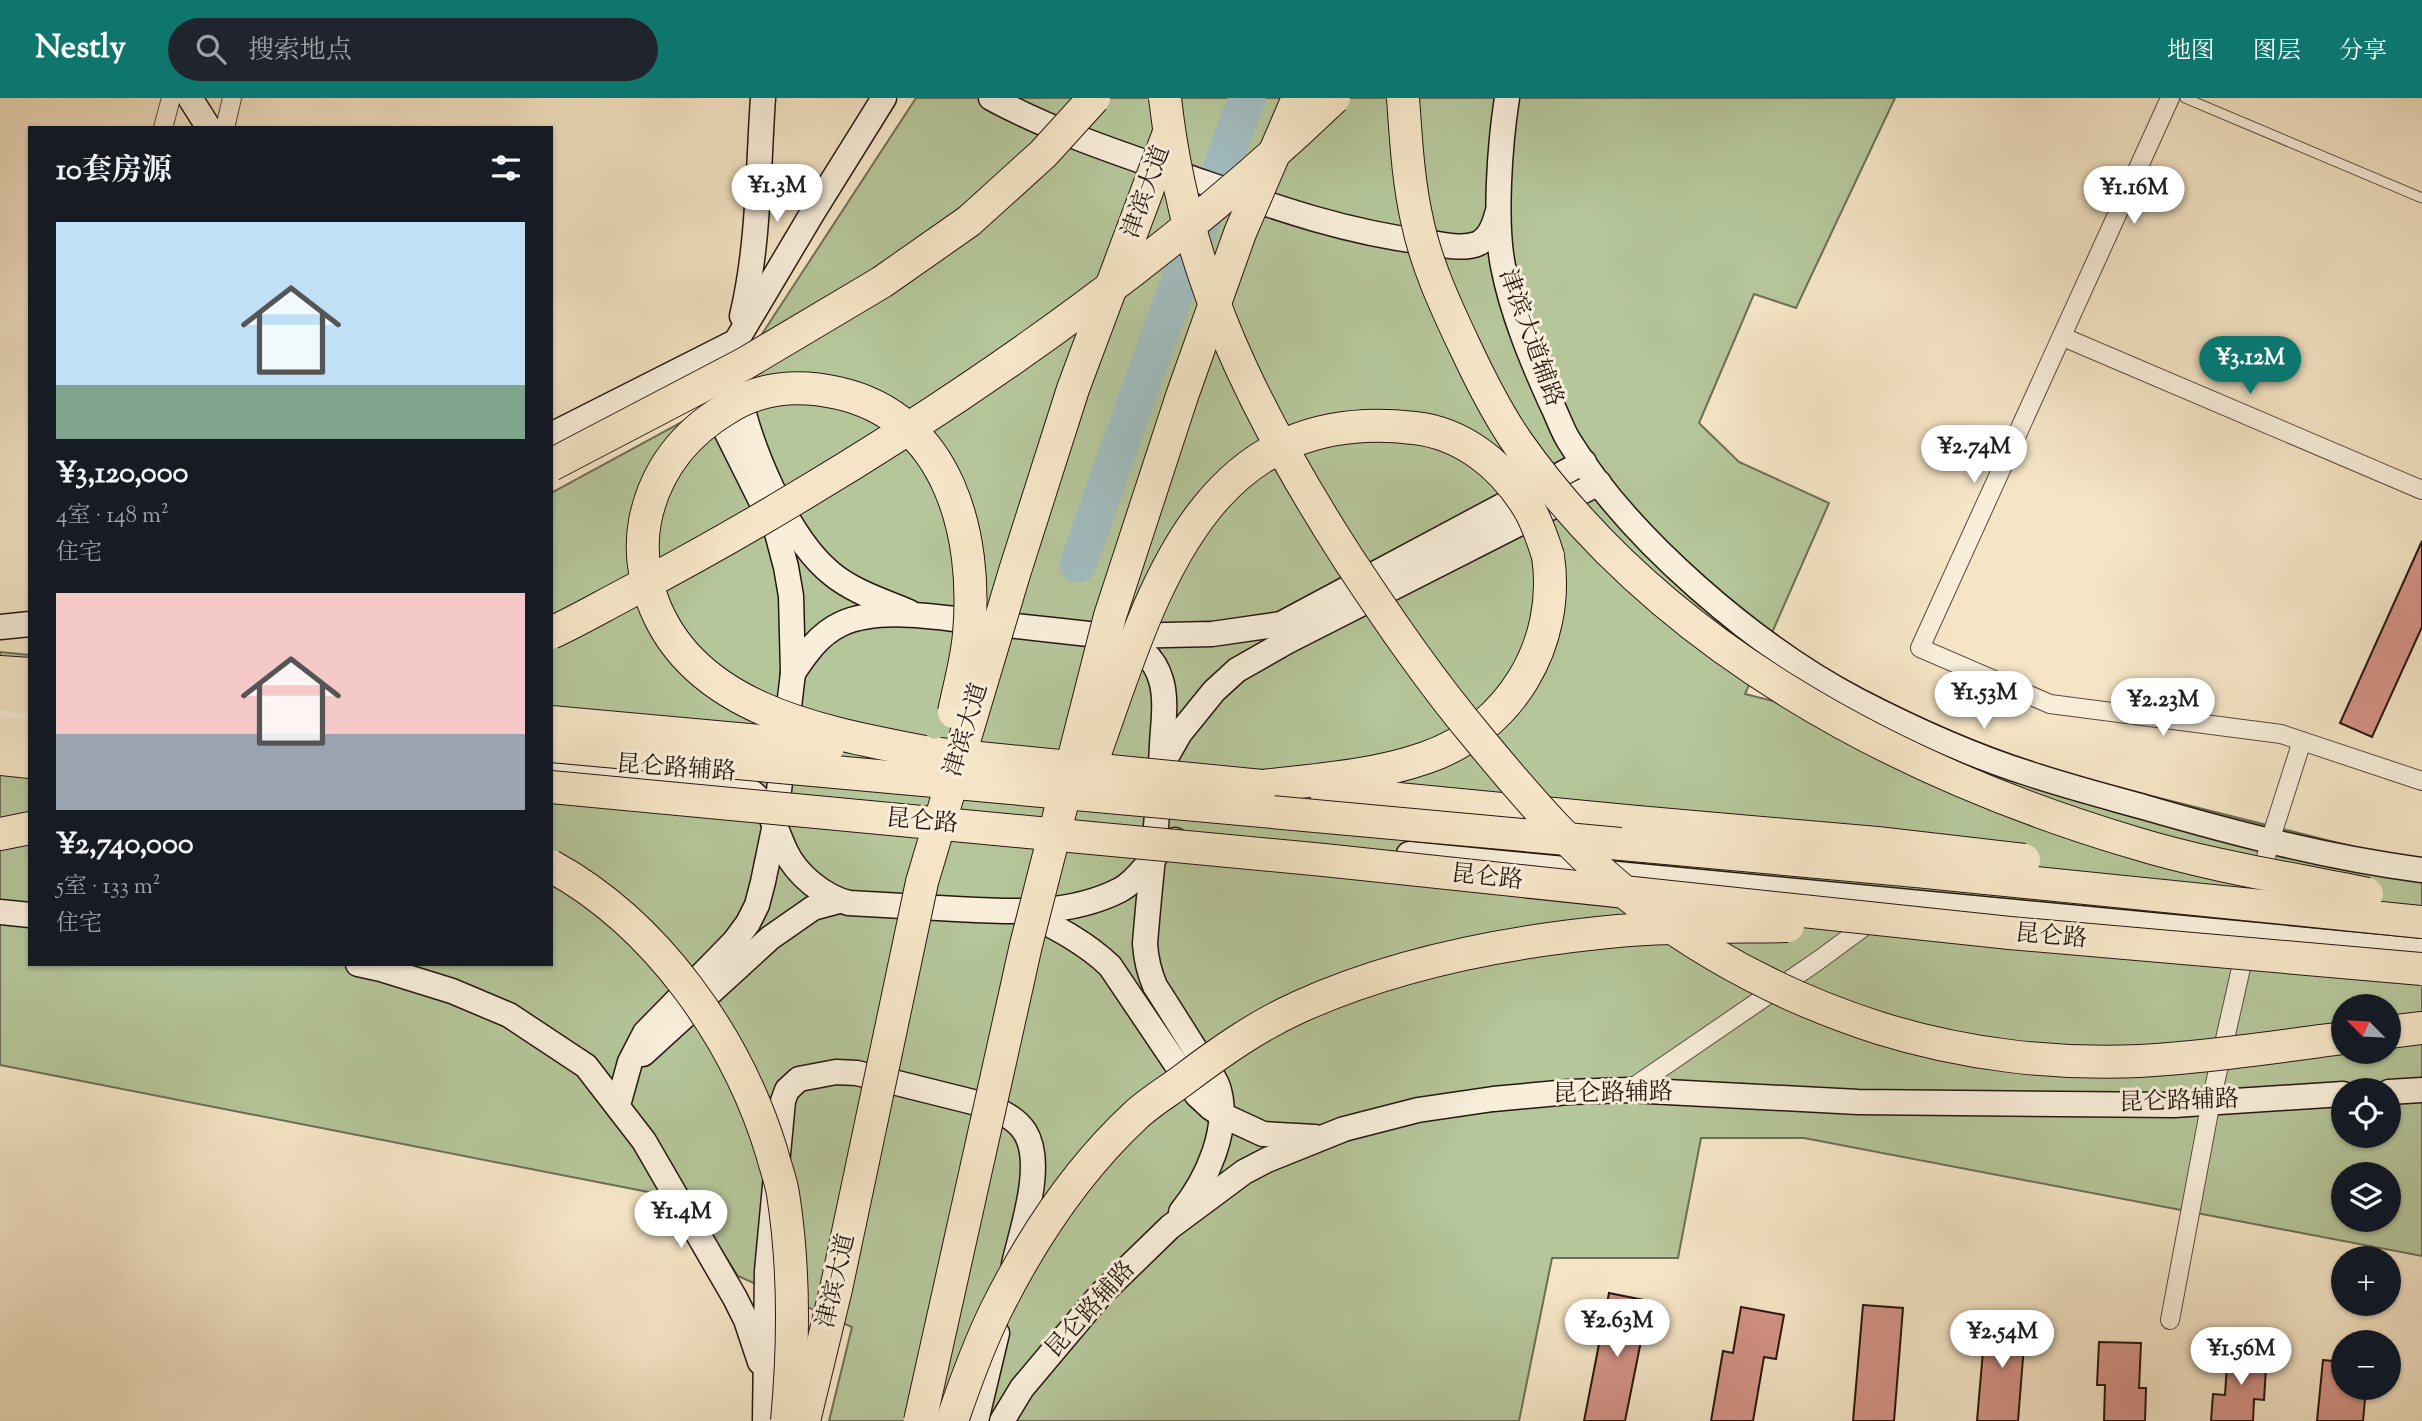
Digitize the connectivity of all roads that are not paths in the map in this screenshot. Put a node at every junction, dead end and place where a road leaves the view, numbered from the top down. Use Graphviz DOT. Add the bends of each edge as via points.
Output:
graph roads {
  1 [pos="171,98"];
  2 [pos="191,98"];
  3 [pos="232,98"];
  4 [pos="763,98"];
  5 [pos="884,98"];
  6 [pos="991,98"];
  7 [pos="1008,98"];
  8 [pos="1094,98"];
  9 [pos="1165,98"];
  10 [pos="1184,98"];
  11 [pos="1298,98"];
  12 [pos="1334,98"];
  13 [pos="1403,98"];
  14 [pos="1507,98"];
  15 [pos="2170,98"];
  16 [pos="2185,98"];
  17 [pos="164,126"];
  18 [pos="208,126"];
  19 [pos="225,126"];
  20 [pos="1170,167"];
  21 [pos="2422,198"];
  22 [pos="1499,207"];
  23 [pos="1476,244"];
  24 [pos="1507,284"];
  25 [pos="2063,337"];
  26 [pos="736,341"];
  27 [pos="553,434"];
  28 [pos="1584,462"];
  29 [pos="553,464"];
  30 [pos="1599,483"];
  31 [pos="2422,490"];
  32 [pos="919,616"];
  33 [pos="28,624"];
  34 [pos="0,627"];
  35 [pos="553,632"];
  36 [pos="1116,637"];
  37 [pos="28,656"];
  38 [pos="0,659"];
  39 [pos="0,672"];
  40 [pos="793,673"];
  41 [pos="28,674"];
  42 [pos="0,694"];
  43 [pos="28,697"];
  44 [pos="0,707"];
  45 [pos="28,710"];
  46 [pos="0,717"];
  47 [pos="28,720"];
  48 [pos="553,722"];
  49 [pos="0,733"];
  50 [pos="28,736"];
  51 [pos="784,737"];
  52 [pos="2302,741"];
  53 [pos="553,746"];
  54 [pos="924,752"];
  55 [pos="0,759"];
  56 [pos="553,760"];
  57 [pos="28,762"];
  58 [pos="1161,766"];
  59 [pos="553,769"];
  60 [pos="2422,781"];
  61 [pos="1262,786"];
  62 [pos="553,787"];
  63 [pos="775,824"];
  64 [pos="28,828"];
  65 [pos="0,834"];
  66 [pos="2270,841"];
  67 [pos="1152,856"];
  68 [pos="553,867"];
  69 [pos="2422,870"];
  70 [pos="922,882"];
  71 [pos="2367,894"];
  72 [pos="839,901"];
  73 [pos="1899,901"];
  74 [pos="2422,901"];
  75 [pos="0,912"];
  76 [pos="1027,913"];
  77 [pos="28,915"];
  78 [pos="2422,922"];
  79 [pos="2250,927"];
  80 [pos="2010,933"];
  81 [pos="2422,935"];
  82 [pos="1026,945"];
  83 [pos="2422,951"];
  84 [pos="367,966"];
  85 [pos="2422,969"];
  86 [pos="2422,1028"];
  87 [pos="2401,1031"];
  88 [pos="2331,1040"];
  89 [pos="630,1062"];
  90 [pos="586,1066"];
  91 [pos="1629,1090"];
  92 [pos="2422,1090"];
  93 [pos="2401,1091"];
  94 [pos="2331,1095"];
  95 [pos="2211,1101"];
  96 [pos="618,1105"];
  97 [pos="1222,1115"];
  98 [pos="1322,1138"];
  99 [pos="1170,1227"];
  100 [pos="2170,1320"];
  101 [pos="767,1383"];
  102 [pos="765,1421"];
  103 [pos="787,1421"];
  104 [pos="804,1421"];
  105 [pos="920,1421"];
  106 [pos="952,1421"];
  107 [pos="976,1421"];
  108 [pos="1002,1421"];
  1 -- 17 [label="street"];
  2 -- 18 [label="main road"];
  3 -- 19 [label="street"];
  4 -- 26 [label="main road" via="749,289"];
  5 -- 26 [label="main road"];
  6 -- 20 [label="main road" via="1087,142"];
  7 -- 20 [label="main road"];
  8 -- 29 [label="highway, bridge" via="1043,154 969,221 882,282 744,364"];
  9 -- 88 [label="highway, bridge" via="1171,152 1194,247 1221,322 1251,393 1314,506 1453,709 1575,848 1643,906 1725,963 1775,987 1879,1028 1947,1045 2055,1060 2137,1061"];
  10 -- 70 [label="highway, 津滨大道, bridge" via="1073,389"];
  11 -- 82 [label="highway, bridge" via="1240,233 1133,543"];
  12 -- 35 [label="highway, bridge" via="1204,213 977,384 716,546"];
  13 -- 71 [label="highway, bridge" via="1417,222 1450,315 1494,403 1517,442 1583,523 1690,623 1794,695 1975,788 2136,843"];
  14 -- 22 [label="main road, 津滨大道辅路"];
  15 -- 25 [label="street"];
  16 -- 21 [label="lane"];
  20 -- 23 [label="main road, bridge" via="1334,218"];
  22 -- 23 [label="main road" via="1489,234"];
  22 -- 24 [label="main road, 津滨大道辅路"];
  23 -- 24 [label="main road" via="1492,254"];
  24 -- 28 [label="main road, 津滨大道辅路" via="1536,369 1568,439"];
  25 -- 31 [label="street"];
  25 -- 52 [label="street" via="1920,648 2050,704 2281,734"];
  26 -- 27 [label="main road"];
  26 -- 32 [label="main road" via="744,421 793,530 811,555 834,575"];
  26 -- 40 [label="main road" via="719,370 716,396 726,431 777,533 793,626"];
  28 -- 30 [label="main road, 津滨大道辅路"];
  28 -- 36 [label="main road" via="1281,624 1212,634"];
  30 -- 58 [label="main road" via="1237,670 1180,733"];
  30 -- 66 [label="main road" via="1712,601 1783,654 1856,699 2028,774"];
  32 -- 36 [label="main road"];
  32 -- 40 [label="main road" via="871,617 840,624 822,636"];
  33 -- 34 [label="main road"];
  36 -- 58 [label="main road" via="1144,651 1161,679"];
  37 -- 38 [label="highway"];
  39 -- 41 [label="highway"];
  40 -- 51 [label="main road"];
  42 -- 43 [label="highway"];
  44 -- 45 [label="main road"];
  46 -- 47 [label="main road"];
  48 -- 54 [label="highway, bridge"];
  49 -- 50 [label="highway"];
  51 -- 56 [label="main road, 昆仑路辅路" via="769,760 744,776"];
  51 -- 63 [label="main road"];
  52 -- 60 [label="street"];
  52 -- 66 [label="street"];
  53 -- 78 [label="highway, 昆仑路, bridge" via="1916,870"];
  54 -- 61 [label="highway, bridge"];
  54 -- 70 [label="highway, bridge" via="795,723 744,699 699,668 658,615 642,550 652,495 681,444 727,408 788,387 817,388 873,405 922,443 937,463 961,517 967,544 969,635"];
  55 -- 57 [label="highway"];
  58 -- 67 [label="main road"];
  58 -- 79 [label="main road" via="1177,806 1205,821"];
  59 -- 63 [label="main road, 昆仑路辅路" via="741,786 759,797"];
  61 -- 71 [label="highway, bridge"];
  61 -- 82 [label="highway, bridge" via="1359,775 1426,758 1458,743 1512,697 1534,663 1546,628 1551,575 1528,507 1485,456 1422,429 1343,428 1296,440 1261,458 1212,499 1167,568 1145,617"];
  62 -- 80 [label="highway, 昆仑路, bridge" via="1324,860"];
  63 -- 72 [label="main road, 昆仑路辅路" via="798,872"];
  63 -- 89 [label="main road" via="757,905 748,923 660,1015"];
  64 -- 65 [label="highway"];
  66 -- 69 [label="main road"];
  66 -- 79 [label="street"];
  67 -- 73 [label="main road" via="1179,838 1203,834"];
  67 -- 76 [label="main road" via="1124,888 1103,898"];
  67 -- 97 [label="main road" via="1145,944 1149,972 1217,1084"];
  68 -- 103 [label="highway, bridge" via="605,900 664,957 726,1042 762,1121 783,1191 793,1280"];
  70 -- 104 [label="highway, 津滨大道, bridge"];
  71 -- 74 [label="highway"];
  72 -- 76 [label="main road"];
  72 -- 89 [label="main road" via="813,908 770,937 650,1049"];
  73 -- 79 [label="main road"];
  73 -- 91 [label="street"];
  75 -- 77 [label="main road"];
  76 -- 97 [label="main road" via="1076,939 1110,965 1197,1095"];
  79 -- 81 [label="main road"];
  79 -- 83 [label="main road"];
  79 -- 95 [label="street"];
  80 -- 85 [label="highway, 昆仑路, bridge"];
  80 -- 106 [label="highway, bridge" via="1843,925 1620,931 1532,941 1438,961 1343,989 1298,1008 1221,1051 1138,1114 1105,1147 1048,1222 1010,1284"];
  82 -- 105 [label="highway, bridge"];
  84 -- 90 [label="main road" via="452,991 509,1015"];
  86 -- 87 [label="highway"];
  89 -- 90 [label="main road" via="607,1069"];
  89 -- 96 [label="main road"];
  90 -- 96 [label="main road"];
  91 -- 95 [label="main road, 昆仑路辅路" via="1858,1102 2174,1105"];
  91 -- 98 [label="main road, 昆仑路辅路" via="1543,1094 1418,1110"];
  92 -- 93 [label="main road"];
  94 -- 95 [label="main road, 昆仑路辅路"];
  95 -- 100 [label="street"];
  96 -- 101 [label="main road" via="644,1141 735,1298"];
  97 -- 98 [label="main road" via="1264,1134"];
  97 -- 99 [label="main road" via="1212,1158 1189,1203"];
  98 -- 99 [label="main road, 昆仑路辅路" via="1244,1172"];
  99 -- 108 [label="main road, 昆仑路辅路" via="1101,1294 1022,1388"];
  101 -- 102 [label="main road"];
  101 -- 107 [label="main road" via="767,1271 783,1101 799,1079 857,1073 994,1109 1026,1132 1034,1167 1026,1214"];
}
